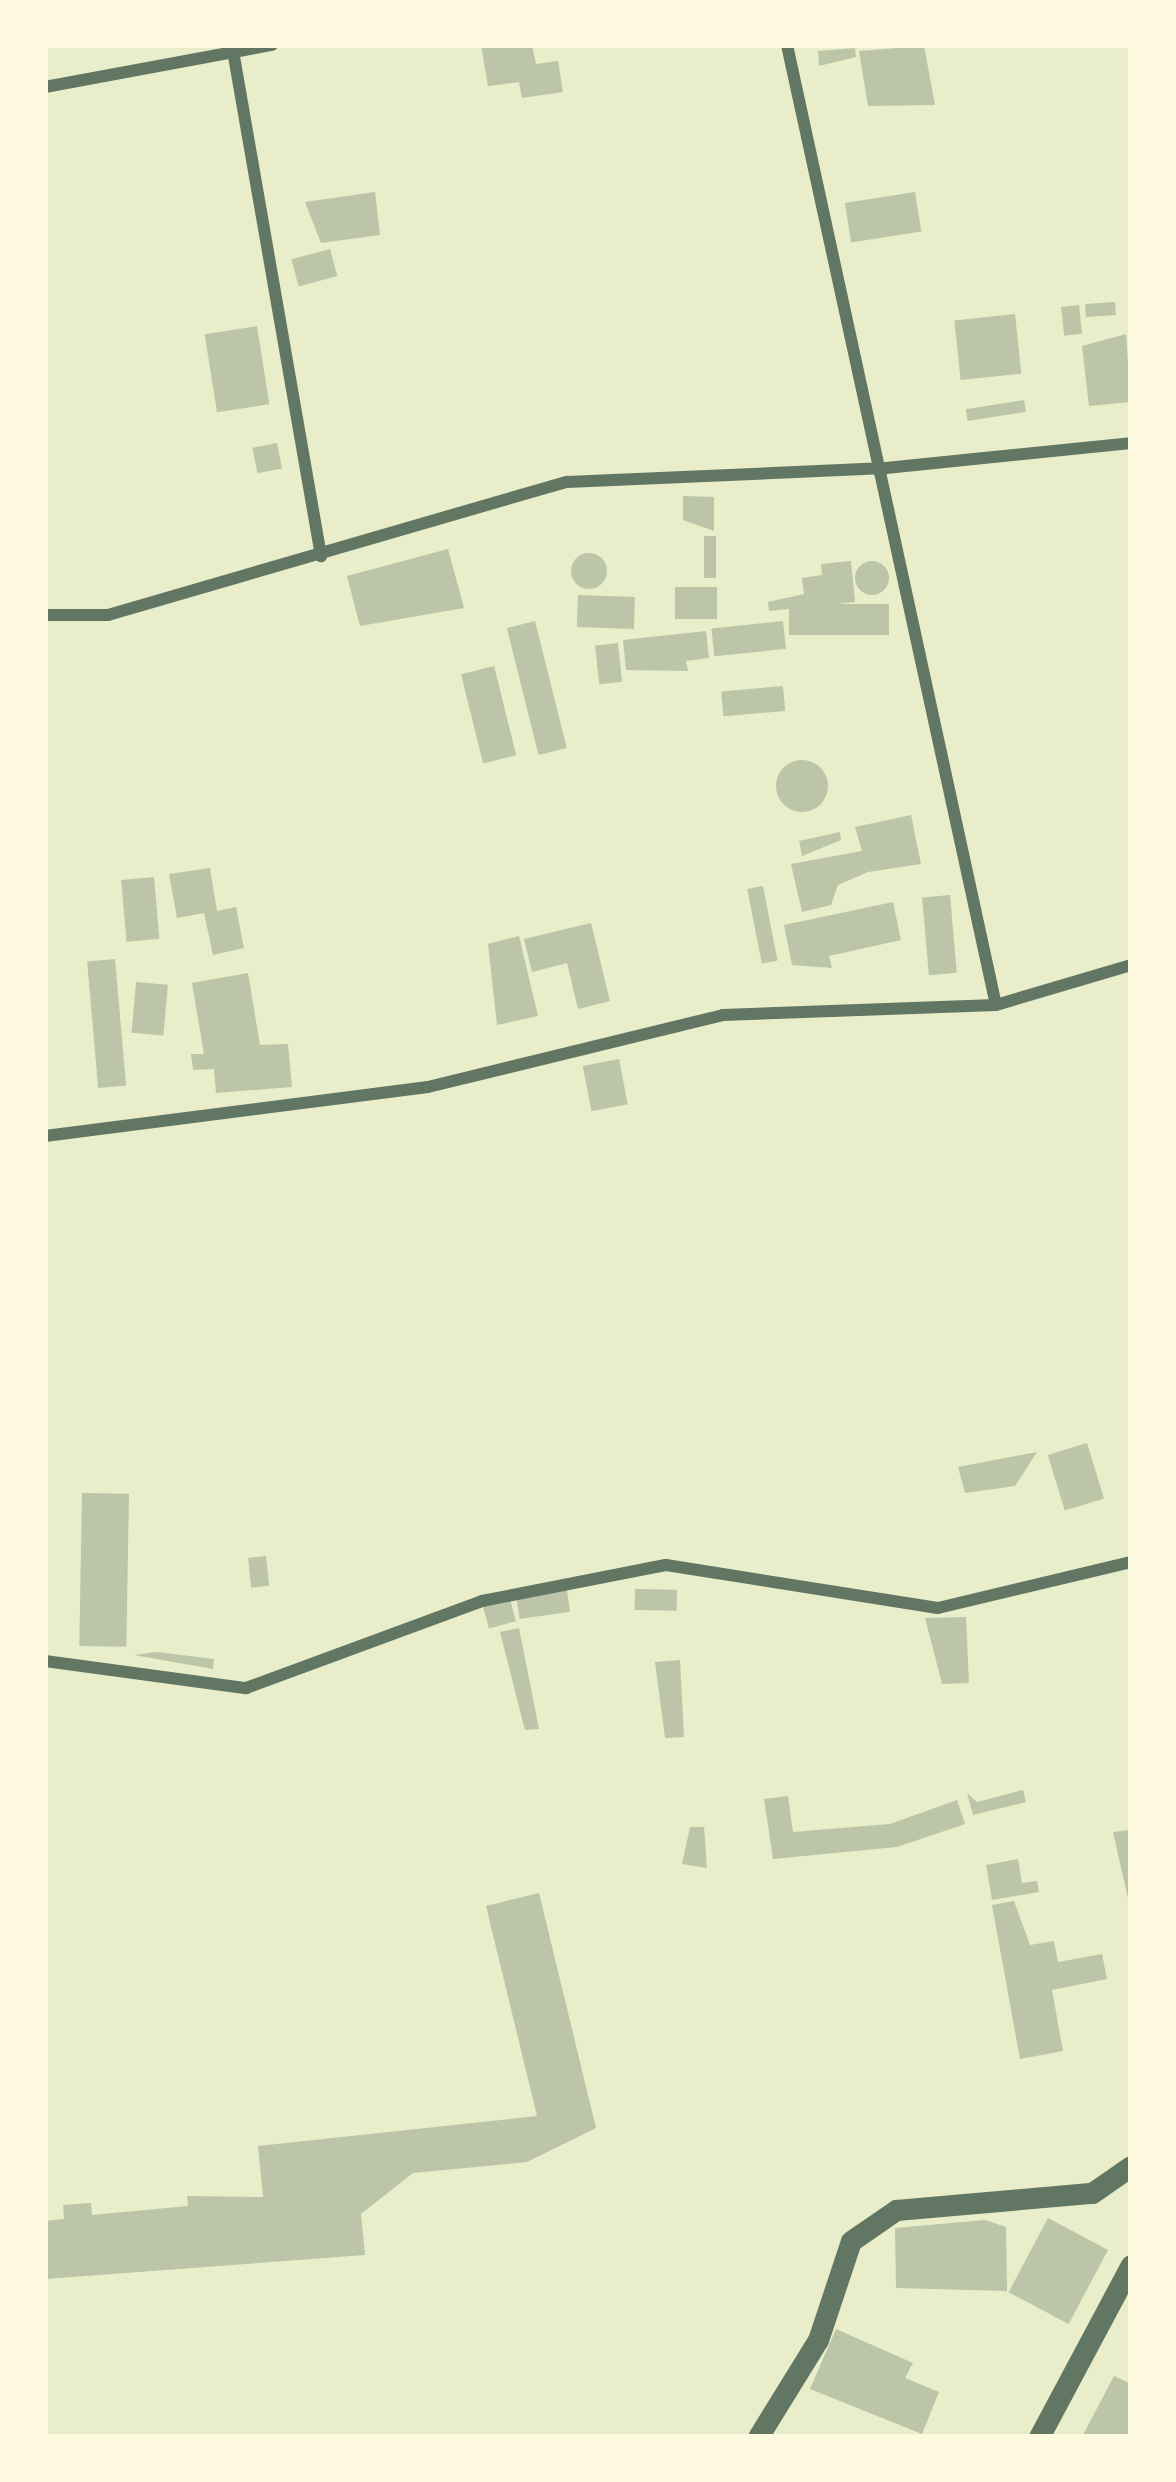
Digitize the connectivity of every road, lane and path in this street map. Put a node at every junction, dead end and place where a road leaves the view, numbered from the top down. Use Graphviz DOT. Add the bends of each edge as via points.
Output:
graph roads {
  1 [pos="272,45"];
  2 [pos="787,45"];
  3 [pos="232,48"];
  4 [pos="45,87"];
  5 [pos="1131,443"];
  6 [pos="886,468"];
  7 [pos="321,556"];
  8 [pos="45,615"];
  9 [pos="1131,964"];
  10 [pos="996,1005"];
  11 [pos="45,1136"];
  12 [pos="1131,1562"];
  13 [pos="45,1660"];
  14 [pos="1131,2166"];
  15 [pos="1131,2265"];
  16 [pos="758,2437"];
  17 [pos="1039,2437"];
  1 -- 3 [label="street"];
  2 -- 6 [label="street"];
  3 -- 4 [label="street"];
  3 -- 7 [label="street"];
  5 -- 6 [label="street"];
  6 -- 7 [label="street" via="566,482"];
  6 -- 10 [label="street"];
  7 -- 8 [label="street" via="108,615"];
  9 -- 10 [label="street"];
  10 -- 11 [label="street" via="723,1015 428,1087"];
  12 -- 13 [label="street" via="938,1608 666,1565 482,1601 246,1688"];
  14 -- 16 [label="street" via="1092,2193 896,2210 851,2240 818,2340"];
  15 -- 17 [label="street"];
}
